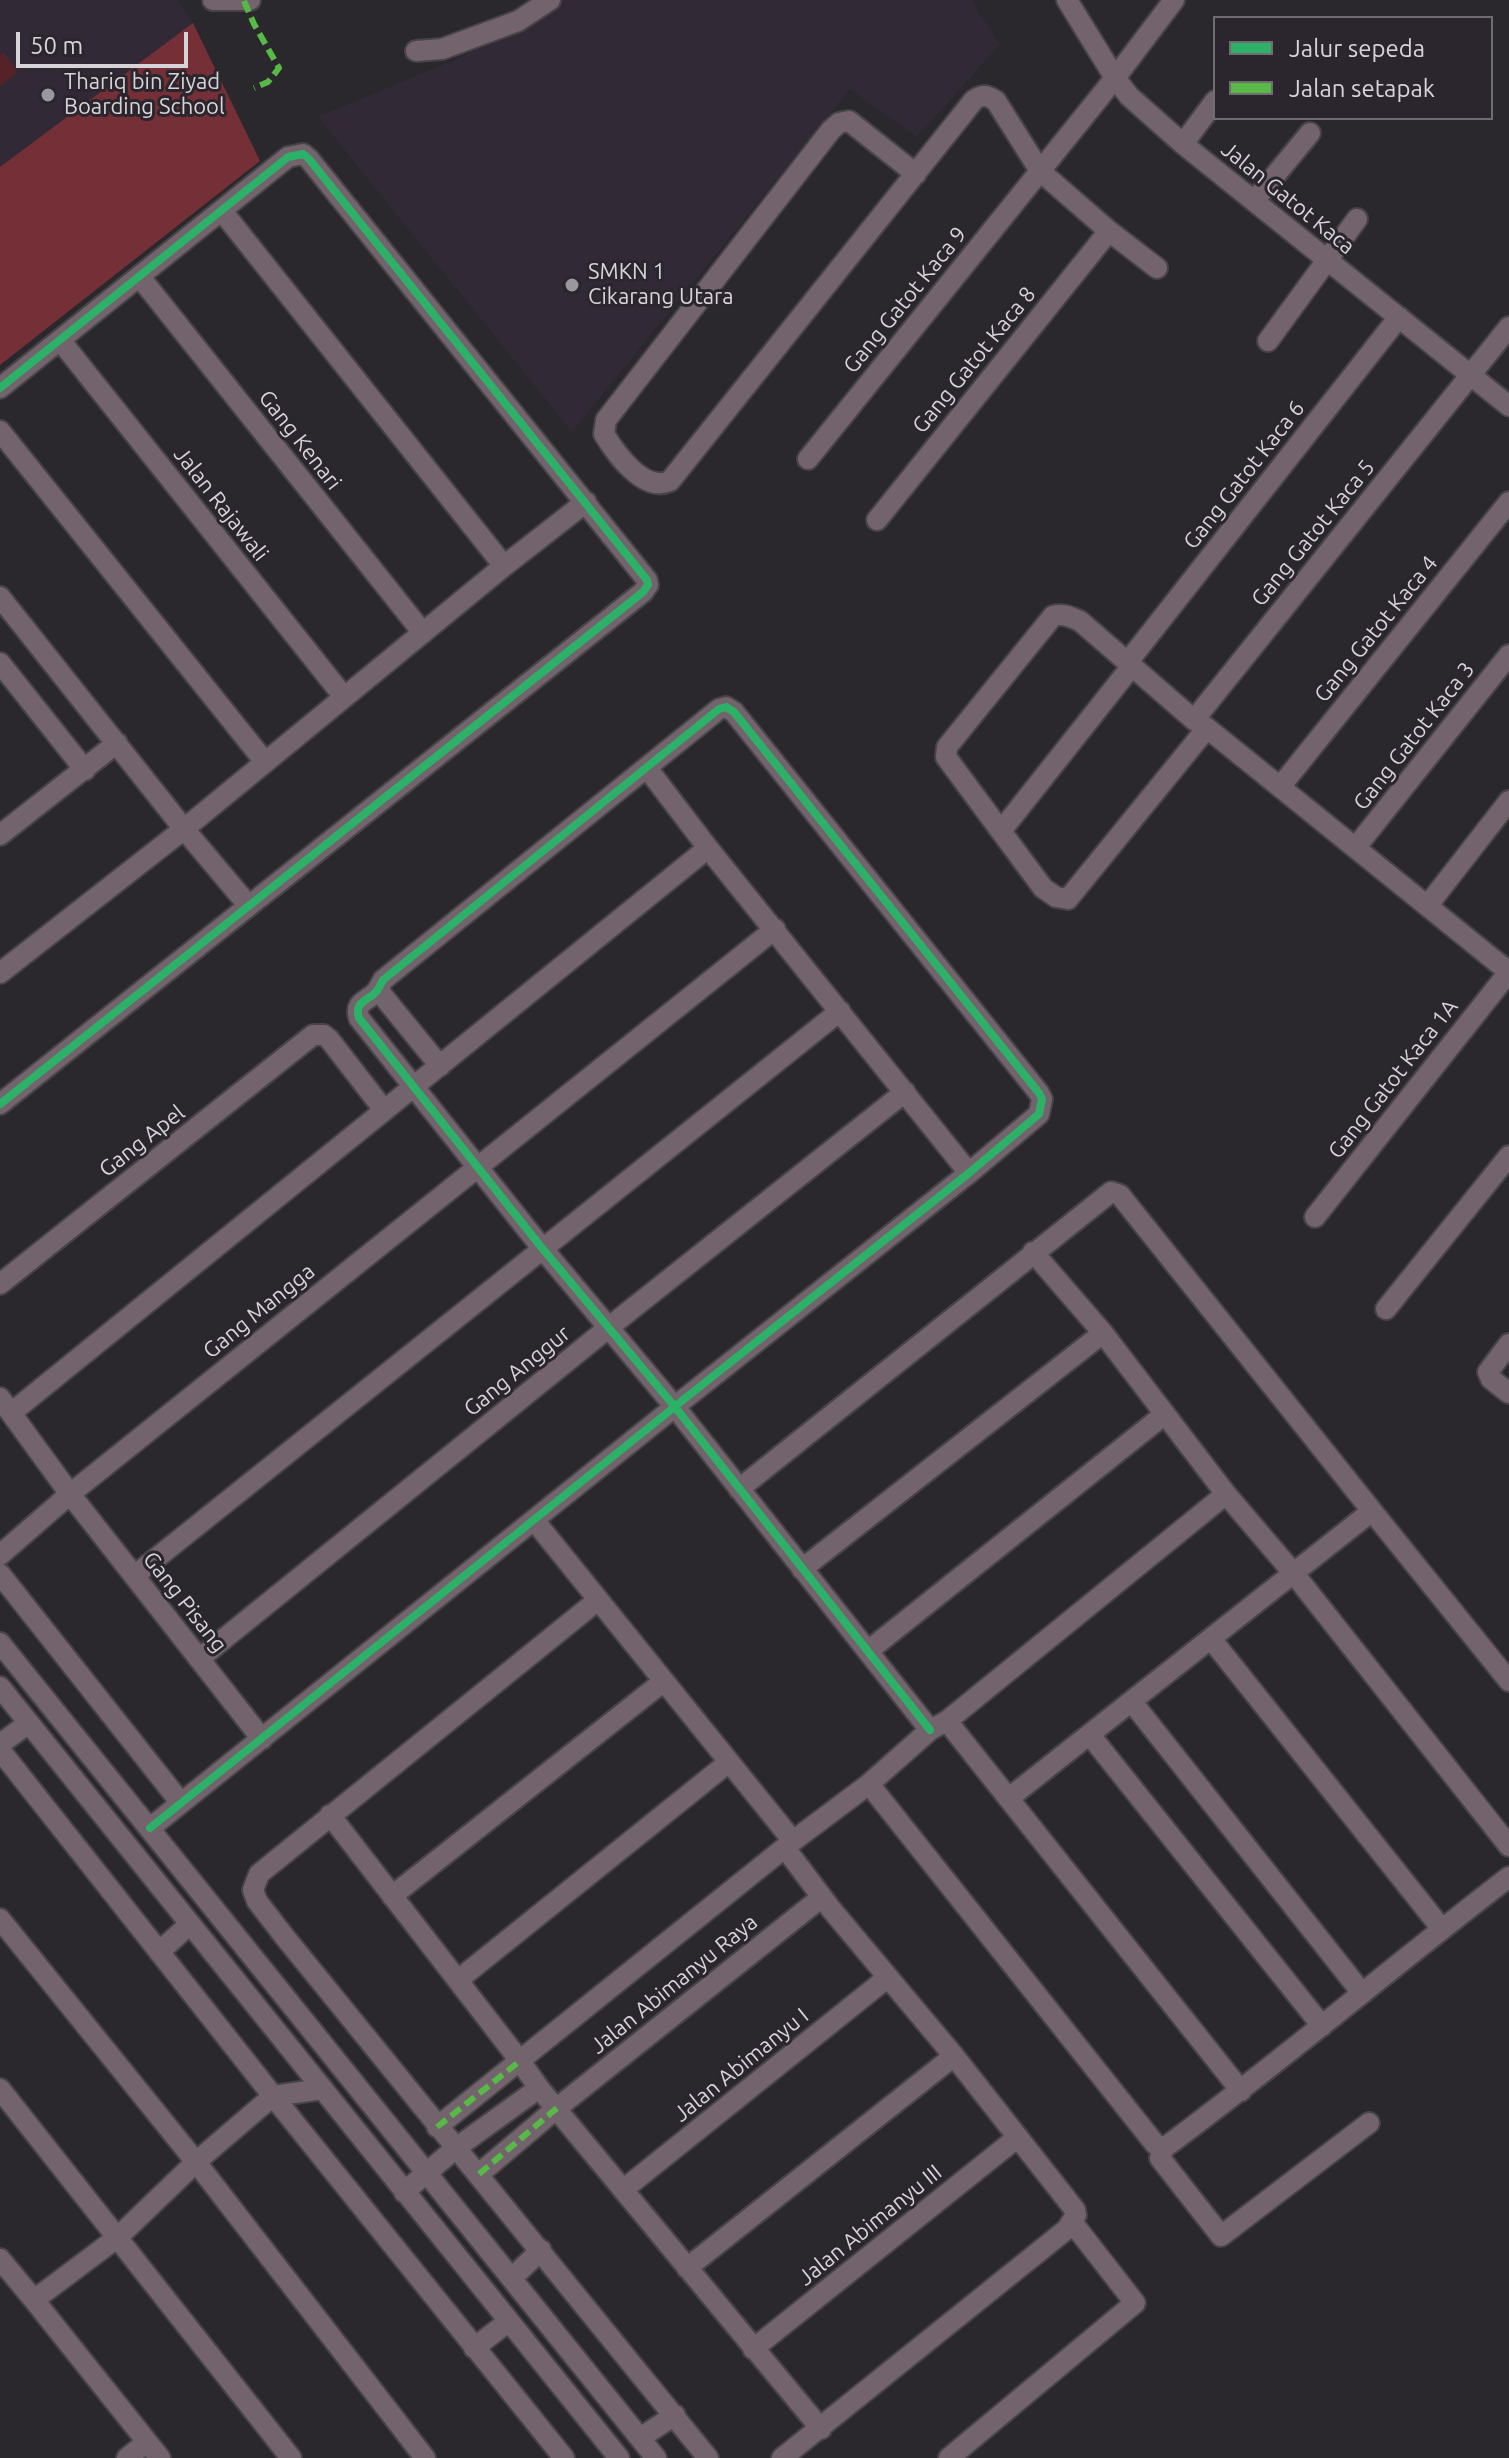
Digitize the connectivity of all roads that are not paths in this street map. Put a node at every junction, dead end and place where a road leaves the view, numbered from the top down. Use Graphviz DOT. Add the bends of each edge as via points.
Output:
graph roads {
  1 [pos="213,0"];
  2 [pos="250,0"];
  3 [pos="550,0"];
  4 [pos="1067,0"];
  5 [pos="1174,0"];
  6 [pos="416,51"];
  7 [pos="1115,78"];
  8 [pos="1213,104"];
  9 [pos="1310,133"];
  10 [pos="1183,144"];
  11 [pos="1040,171"];
  12 [pos="916,174"];
  13 [pos="1254,201"];
  14 [pos="222,211"];
  15 [pos="1357,219"];
  16 [pos="1109,231"];
  17 [pos="1326,261"];
  18 [pos="1157,268"];
  19 [pos="140,277"];
  20 [pos="1399,317"];
  21 [pos="1509,327"];
  22 [pos="60,340"];
  23 [pos="1268,341"];
  24 [pos="1470,376"];
  25 [pos="0,388"];
  26 [pos="1509,406"];
  27 [pos="0,431"];
  28 [pos="808,459"];
  29 [pos="586,502"];
  30 [pos="1509,502"];
  31 [pos="877,520"];
  32 [pos="504,566"];
  33 [pos="0,597"];
  34 [pos="423,633"];
  35 [pos="1509,655"];
  36 [pos="0,663"];
  37 [pos="1129,665"];
  38 [pos="344,697"];
  39 [pos="1200,724"];
  40 [pos="117,743"];
  41 [pos="265,762"];
  42 [pos="647,768"];
  43 [pos="85,770"];
  44 [pos="1280,787"];
  45 [pos="1509,801"];
  46 [pos="2,828"];
  47 [pos="184,829"];
  48 [pos="1001,831"];
  49 [pos="1356,847"];
  50 [pos="708,848"];
  51 [pos="248,905"];
  52 [pos="1428,905"];
  53 [pos="775,929"];
  54 [pos="1506,963"];
  55 [pos="0,973"];
  56 [pos="378,990"];
  57 [pos="840,1011"];
  58 [pos="440,1066"];
  59 [pos="414,1086"];
  60 [pos="905,1092"];
  61 [pos="0,1104"];
  62 [pos="384,1110"];
  63 [pos="1509,1156"];
  64 [pos="479,1166"];
  65 [pos="969,1173"];
  66 [pos="1315,1217"];
  67 [pos="542,1248"];
  68 [pos="1033,1252"];
  69 [pos="0,1284"];
  70 [pos="1386,1309"];
  71 [pos="608,1328"];
  72 [pos="1103,1333"];
  73 [pos="1509,1344"];
  74 [pos="1509,1393"];
  75 [pos="6,1406"];
  76 [pos="675,1407"];
  77 [pos="1165,1414"];
  78 [pos="739,1489"];
  79 [pos="70,1494"];
  80 [pos="1226,1494"];
  81 [pos="1372,1511"];
  82 [pos="534,1520"];
  83 [pos="0,1555"];
  84 [pos="802,1569"];
  85 [pos="0,1574"];
  86 [pos="1295,1575"];
  87 [pos="134,1576"];
  88 [pos="598,1600"];
  89 [pos="1212,1640"];
  90 [pos="0,1643"];
  91 [pos="868,1651"];
  92 [pos="199,1659"];
  93 [pos="664,1681"];
  94 [pos="1509,1681"];
  95 [pos="0,1687"];
  96 [pos="1132,1702"];
  97 [pos="29,1723"];
  98 [pos="938,1726"];
  99 [pos="1090,1735"];
  100 [pos="262,1739"];
  101 [pos="0,1747"];
  102 [pos="729,1762"];
  103 [pos="869,1784"];
  104 [pos="1009,1798"];
  105 [pos="181,1803"];
  106 [pos="330,1815"];
  107 [pos="150,1828"];
  108 [pos="789,1845"];
  109 [pos="1509,1846"];
  110 [pos="1509,1877"];
  111 [pos="392,1896"];
  112 [pos="822,1897"];
  113 [pos="0,1919"];
  114 [pos="190,1924"];
  115 [pos="1442,1929"];
  116 [pos="284,1936"];
  117 [pos="159,1952"];
  118 [pos="255,1960"];
  119 [pos="887,1978"];
  120 [pos="458,1980"];
  121 [pos="1362,1993"];
  122 [pos="1322,2026"];
  123 [pos="954,2056"];
  124 [pos="520,2061"];
  125 [pos="401,2082"];
  126 [pos="539,2088"];
  127 [pos="0,2089"];
  128 [pos="323,2089"];
  129 [pos="1241,2091"];
  130 [pos="273,2096"];
  131 [pos="373,2106"];
  132 [pos="557,2108"];
  133 [pos="1369,2123"];
  134 [pos="437,2127"];
  135 [pos="1018,2137"];
  136 [pos="456,2148"];
  137 [pos="1164,2148"];
  138 [pos="196,2162"];
  139 [pos="427,2171"];
  140 [pos="479,2174"];
  141 [pos="624,2189"];
  142 [pos="404,2192"];
  143 [pos="1072,2222"];
  144 [pos="118,2237"];
  145 [pos="541,2250"];
  146 [pos="0,2259"];
  147 [pos="687,2268"];
  148 [pos="512,2278"];
  149 [pos="34,2300"];
  150 [pos="509,2321"];
  151 [pos="474,2348"];
  152 [pos="753,2349"];
  153 [pos="675,2415"];
  154 [pos="821,2429"];
  155 [pos="640,2438"];
  156 [pos="147,2442"];
  157 [pos="789,2456"];
  158 [pos="127,2458"];
  159 [pos="160,2458"];
  160 [pos="291,2458"];
  161 [pos="425,2458"];
  162 [pos="564,2458"];
  163 [pos="619,2458"];
  164 [pos="656,2458"];
  165 [pos="708,2458"];
  166 [pos="949,2458"];
  1 -- 2 [label="street"];
  3 -- 6 [label="street" via="504,27 442,49"];
  4 -- 7 [label="street, Jalan Gatot Kaca"];
  5 -- 7 [label="street, Gang Gatot Kaca 9"];
  7 -- 10 [label="street, Jalan Gatot Kaca"];
  7 -- 11 [label="street, Gang Gatot Kaca 9"];
  8 -- 10 [label="street"];
  9 -- 13 [label="street"];
  10 -- 13 [label="street, Jalan Gatot Kaca"];
  11 -- 12 [label="street" via="988,95 974,100"];
  11 -- 16 [label="street"];
  11 -- 28 [label="street, Gang Gatot Kaca 9"];
  12 -- 12 [label="street" via="670,481 656,484 629,466 604,434 606,420 831,130 849,121"];
  13 -- 17 [label="street, Jalan Gatot Kaca"];
  14 -- 19 [label="street"];
  14 -- 29 [label="street" via="288,157 303,154"];
  14 -- 32 [label="street"];
  15 -- 17 [label="street"];
  16 -- 18 [label="street"];
  16 -- 31 [label="street, Gang Gatot Kaca 8"];
  17 -- 20 [label="street, Jalan Gatot Kaca"];
  17 -- 23 [label="street"];
  19 -- 22 [label="street"];
  19 -- 34 [label="street, Gang Kenari"];
  20 -- 24 [label="street, Jalan Gatot Kaca"];
  20 -- 37 [label="street, Gang Gatot Kaca 6"];
  21 -- 24 [label="street, Gang Gatot Kaca 5"];
  22 -- 25 [label="street"];
  22 -- 38 [label="street, Jalan Rajawali"];
  24 -- 26 [label="street, Jalan Gatot Kaca"];
  24 -- 39 [label="street, Gang Gatot Kaca 5"];
  27 -- 41 [label="street"];
  29 -- 32 [label="street"];
  29 -- 51 [label="street" via="647,580 643,592"];
  30 -- 44 [label="street, Gang Gatot Kaca 4"];
  32 -- 34 [label="street"];
  33 -- 40 [label="street"];
  34 -- 38 [label="street"];
  35 -- 49 [label="street, Gang Gatot Kaca 3"];
  36 -- 43 [label="street"];
  37 -- 39 [label="street"];
  37 -- 48 [label="street, Gang Gatot Kaca 6"];
  37 -- 48 [label="street" via="1080,621 1053,616 947,747 950,765"];
  38 -- 41 [label="street"];
  39 -- 44 [label="street"];
  39 -- 48 [label="street, Gang Gatot Kaca 5" via="1068,899 1043,888"];
  40 -- 43 [label="street"];
  40 -- 47 [label="street"];
  41 -- 47 [label="street"];
  42 -- 50 [label="street"];
  42 -- 56 [label="street" via="383,980"];
  42 -- 65 [label="street" via="719,709 730,709 1039,1093 1039,1114"];
  43 -- 46 [label="street"];
  44 -- 49 [label="street"];
  45 -- 52 [label="street"];
  47 -- 51 [label="street"];
  47 -- 55 [label="street"];
  49 -- 52 [label="street"];
  50 -- 53 [label="street"];
  50 -- 58 [label="street"];
  51 -- 61 [label="street"];
  52 -- 54 [label="street"];
  53 -- 57 [label="street"];
  53 -- 64 [label="street, Gang Mangga"];
  54 -- 66 [label="street, Gang Gatot Kaca 1A"];
  56 -- 58 [label="street"];
  56 -- 59 [label="street" via="359,1004 359,1018"];
  57 -- 60 [label="street"];
  57 -- 67 [label="street"];
  58 -- 59 [label="street"];
  59 -- 62 [label="street"];
  59 -- 64 [label="street"];
  60 -- 65 [label="street"];
  60 -- 71 [label="street, Gang Anggur"];
  62 -- 69 [label="street, Gang Apel" via="329,1039 313,1035"];
  62 -- 75 [label="street"];
  63 -- 70 [label="street"];
  64 -- 67 [label="street"];
  64 -- 79 [label="street, Gang Mangga"];
  65 -- 76 [label="street"];
  67 -- 71 [label="street"];
  67 -- 87 [label="street"];
  68 -- 72 [label="street"];
  68 -- 78 [label="street"];
  68 -- 81 [label="street" via="1104,1196 1120,1195"];
  71 -- 76 [label="street"];
  71 -- 92 [label="street, Gang Anggur"];
  72 -- 77 [label="street"];
  72 -- 84 [label="street"];
  73 -- 74 [label="street" via="1488,1372"];
  75 -- 79 [label="street, Gang Pisang"];
  76 -- 78 [label="street"];
  76 -- 82 [label="street"];
  77 -- 80 [label="street"];
  77 -- 91 [label="street"];
  78 -- 84 [label="street"];
  79 -- 83 [label="street"];
  79 -- 87 [label="street, Gang Pisang"];
  80 -- 86 [label="street"];
  80 -- 98 [label="street"];
  81 -- 86 [label="street"];
  81 -- 94 [label="street"];
  82 -- 88 [label="street"];
  82 -- 100 [label="street"];
  84 -- 91 [label="street"];
  85 -- 105 [label="street"];
  86 -- 89 [label="street"];
  86 -- 109 [label="street"];
  87 -- 92 [label="street, Gang Pisang"];
  88 -- 93 [label="street"];
  88 -- 106 [label="street"];
  89 -- 96 [label="street"];
  89 -- 115 [label="street"];
  90 -- 107 [label="street"];
  91 -- 98 [label="street"];
  92 -- 100 [label="street, Gang Pisang"];
  93 -- 102 [label="street"];
  93 -- 111 [label="street"];
  95 -- 97 [label="street"];
  96 -- 99 [label="street"];
  96 -- 121 [label="street"];
  97 -- 101 [label="street"];
  97 -- 114 [label="street"];
  98 -- 103 [label="street"];
  98 -- 104 [label="street"];
  99 -- 104 [label="street"];
  99 -- 122 [label="street"];
  100 -- 105 [label="street"];
  101 -- 117 [label="street"];
  102 -- 108 [label="street"];
  102 -- 120 [label="street"];
  103 -- 108 [label="street"];
  103 -- 137 [label="street" via="1155,2144"];
  104 -- 129 [label="street"];
  105 -- 107 [label="street"];
  106 -- 111 [label="street"];
  106 -- 116 [label="street" via="255,1881 257,1901"];
  107 -- 118 [label="street"];
  108 -- 112 [label="street"];
  108 -- 124 [label="street"];
  110 -- 115 [label="street"];
  111 -- 120 [label="street"];
  112 -- 119 [label="street"];
  112 -- 132 [label="street, Jalan Abimanyu Raya"];
  113 -- 138 [label="street"];
  114 -- 117 [label="street"];
  114 -- 128 [label="street"];
  115 -- 121 [label="street"];
  116 -- 118 [label="street"];
  116 -- 125 [label="street"];
  117 -- 130 [label="street"];
  118 -- 131 [label="street"];
  119 -- 123 [label="street"];
  119 -- 141 [label="street, Jalan Abimanyu I"];
  120 -- 124 [label="street"];
  121 -- 122 [label="street"];
  122 -- 129 [label="street"];
  123 -- 135 [label="street"];
  123 -- 147 [label="street"];
  124 -- 126 [label="street"];
  124 -- 134 [label="street"];
  125 -- 131 [label="street"];
  125 -- 134 [label="street"];
  126 -- 132 [label="street"];
  126 -- 136 [label="street"];
  127 -- 144 [label="street"];
  128 -- 130 [label="street"];
  128 -- 142 [label="street"];
  129 -- 137 [label="street"];
  130 -- 138 [label="street"];
  130 -- 151 [label="street"];
  131 -- 139 [label="street"];
  132 -- 140 [label="street, Jalan Abimanyu Raya"];
  132 -- 141 [label="street"];
  133 -- 137 [label="street" via="1221,2236 1160,2158"];
  134 -- 136 [label="street"];
  135 -- 143 [label="street" via="1075,2210"];
  135 -- 152 [label="street, Jalan Abimanyu III"];
  136 -- 139 [label="street"];
  136 -- 140 [label="street"];
  138 -- 144 [label="street"];
  138 -- 161 [label="street"];
  139 -- 142 [label="street"];
  139 -- 148 [label="street"];
  140 -- 145 [label="street"];
  141 -- 147 [label="street"];
  142 -- 150 [label="street"];
  143 -- 154 [label="street"];
  143 -- 166 [label="street" via="1135,2303"];
  144 -- 149 [label="street"];
  144 -- 160 [label="street"];
  145 -- 148 [label="street"];
  145 -- 153 [label="street"];
  146 -- 149 [label="street"];
  147 -- 152 [label="street"];
  148 -- 155 [label="street"];
  149 -- 156 [label="street"];
  150 -- 151 [label="street"];
  150 -- 163 [label="street"];
  151 -- 162 [label="street"];
  152 -- 154 [label="street"];
  153 -- 155 [label="street"];
  153 -- 165 [label="street"];
  154 -- 157 [label="street"];
  155 -- 164 [label="street"];
  156 -- 158 [label="street"];
  156 -- 159 [label="street"];
}
